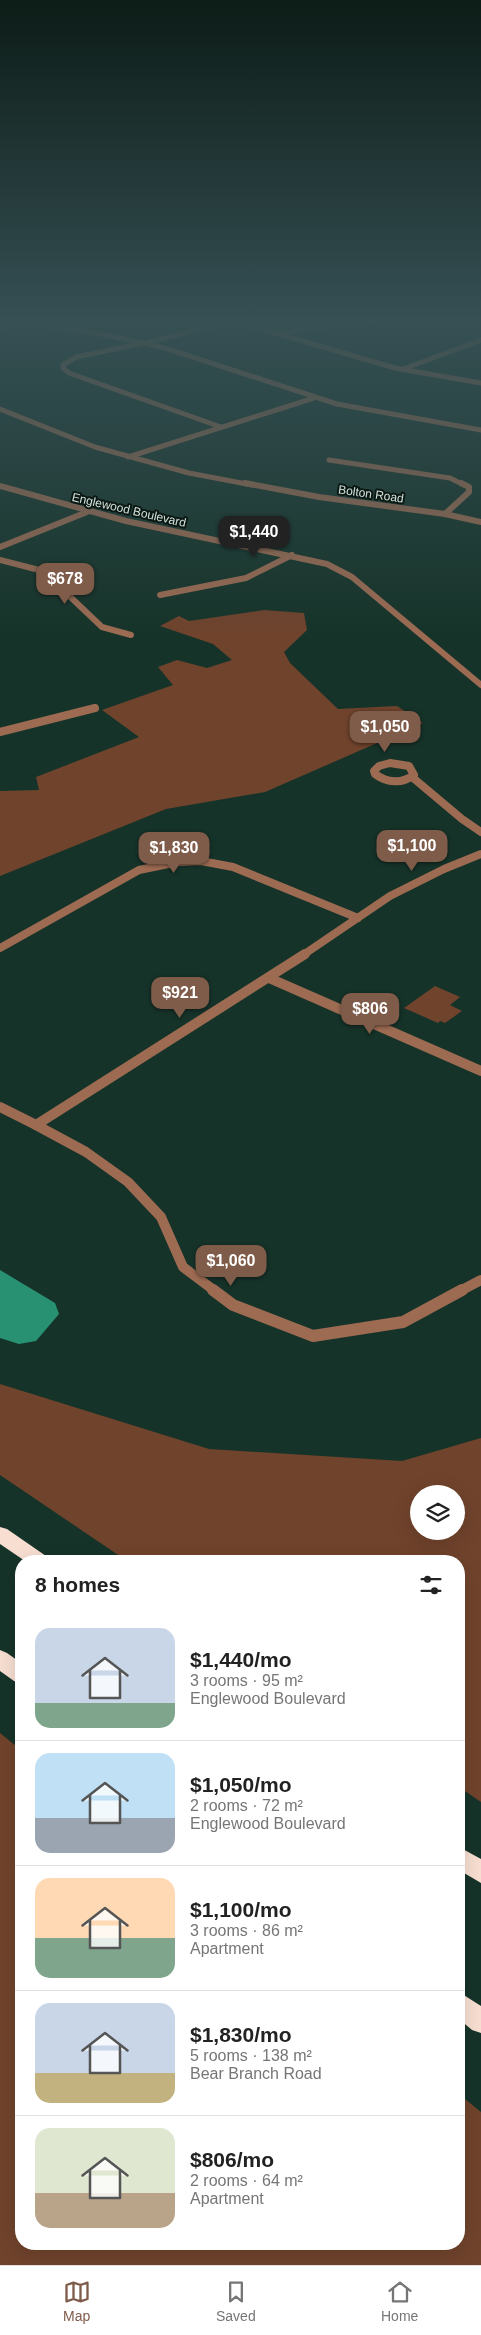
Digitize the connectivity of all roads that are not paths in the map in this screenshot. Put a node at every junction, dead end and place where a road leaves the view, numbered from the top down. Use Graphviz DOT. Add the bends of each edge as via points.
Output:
graph roads {
  1 [pos="44,428"];
  2 [pos="219,428"];
  3 [pos="467,428"];
  4 [pos="481,430"];
  5 [pos="127,457"];
  6 [pos="329,460"];
  7 [pos="0,486"];
  8 [pos="87,512"];
  9 [pos="445,514"];
  10 [pos="481,522"];
  11 [pos="0,547"];
  12 [pos="292,554"];
  13 [pos="0,560"];
  14 [pos="160,595"];
  15 [pos="132,635"];
  16 [pos="481,685"];
  17 [pos="95,708"];
  18 [pos="0,732"];
  19 [pos="412,777"];
  20 [pos="481,832"];
  21 [pos="481,854"];
  22 [pos="358,918"];
  23 [pos="0,948"];
  24 [pos="269,978"];
  25 [pos="481,1071"];
  26 [pos="0,1107"];
  27 [pos="36,1125"];
  28 [pos="481,1280"];
  29 [pos="0,1534"];
  30 [pos="30,1555"];
  31 [pos="0,1659"];
  32 [pos="15,1670"];
  33 [pos="465,1861"];
  34 [pos="481,1872"];
  35 [pos="465,2008"];
  36 [pos="481,2020"];
  1 -- 5 [label="street, Bolton Road"];
  2 -- 5 [label="street"];
  3 -- 4 [label="street"];
  5 -- 9 [label="street, Bolton Road" via="274,489"];
  6 -- 9 [label="street" via="450,478 469,487 469,492"];
  7 -- 8 [label="street, Englewood Boulevard"];
  8 -- 11 [label="street"];
  8 -- 12 [label="street, Englewood Boulevard" via="181,534"];
  9 -- 10 [label="street, Bolton Road"];
  12 -- 14 [label="street" via="246,578"];
  12 -- 16 [label="street, Englewood Boulevard" via="327,564 352,577"];
  13 -- 15 [label="street" via="43,571 102,626"];
  17 -- 18 [label="street"];
  19 -- 19 [label="street" via="412,769 397,763 384,764 374,771 378,777 389,781"];
  19 -- 20 [label="street"];
  21 -- 22 [label="street" via="390,896"];
  22 -- 23 [label="street" via="233,867 201,861 178,862 138,870"];
  22 -- 24 [label="street"];
  24 -- 25 [label="street"];
  24 -- 27 [label="street"];
  26 -- 27 [label="street"];
  27 -- 28 [label="street" via="86,1152 128,1182 161,1218 183,1267 226,1300 312,1336 403,1322"];
  29 -- 30 [label="highway"];
  31 -- 32 [label="highway"];
  33 -- 34 [label="highway"];
  35 -- 36 [label="highway"];
}
